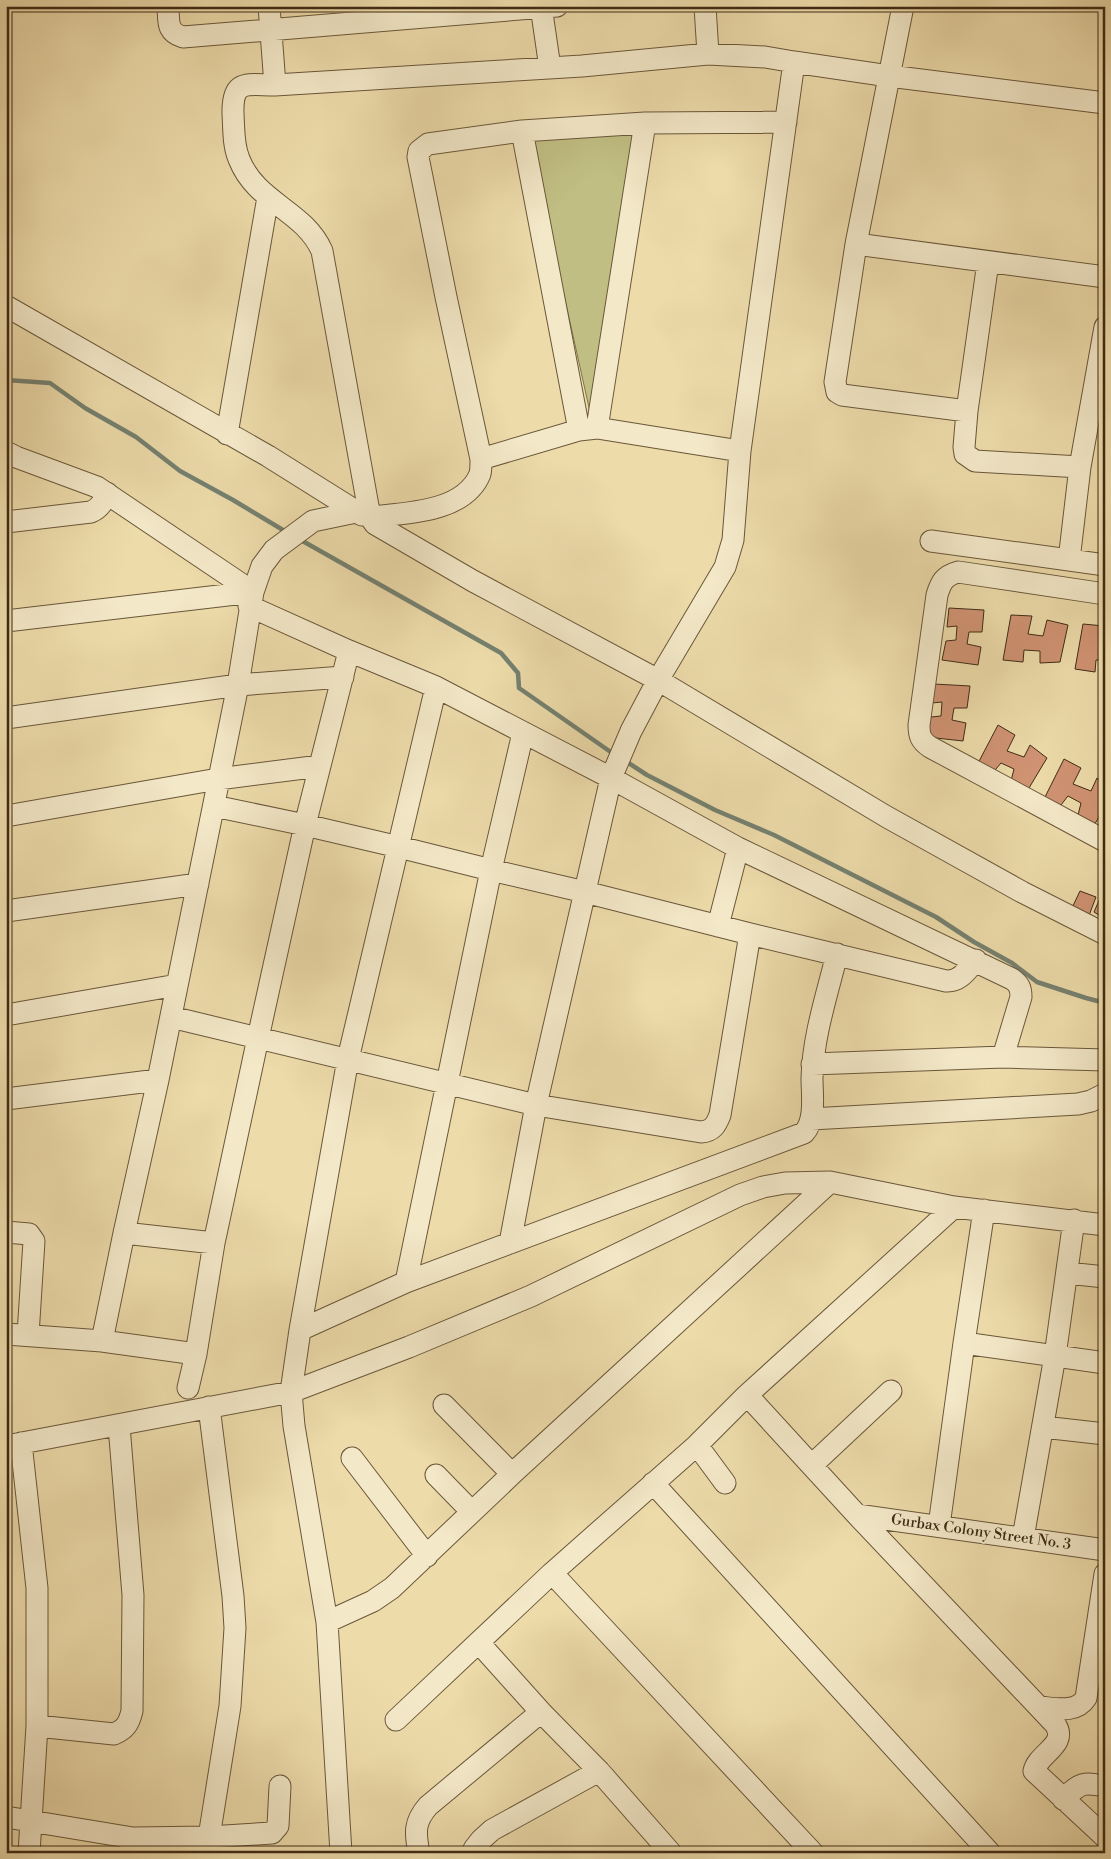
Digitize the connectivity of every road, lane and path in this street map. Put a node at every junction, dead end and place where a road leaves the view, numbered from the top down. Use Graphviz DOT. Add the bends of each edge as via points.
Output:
graph roads {
  1 [pos="168,6"];
  2 [pos="269,6"];
  3 [pos="705,6"];
  4 [pos="903,6"];
  5 [pos="546,7"];
  6 [pos="272,31"];
  7 [pos="708,54"];
  8 [pos="794,62"];
  9 [pos="550,68"];
  10 [pos="889,76"];
  11 [pos="276,85"];
  12 [pos="1105,103"];
  13 [pos="786,122"];
  14 [pos="645,123"];
  15 [pos="522,132"];
  16 [pos="268,197"];
  17 [pos="856,244"];
  18 [pos="988,262"];
  19 [pos="1105,277"];
  20 [pos="6,306"];
  21 [pos="1105,327"];
  22 [pos="967,411"];
  23 [pos="588,429"];
  24 [pos="227,434"];
  25 [pos="740,451"];
  26 [pos="7,454"];
  27 [pos="482,459"];
  28 [pos="1080,467"];
  29 [pos="107,493"];
  30 [pos="367,517"];
  31 [pos="6,522"];
  32 [pos="931,541"];
  33 [pos="1069,560"];
  34 [pos="1105,565"];
  35 [pos="1105,594"];
  36 [pos="251,599"];
  37 [pos="6,622"];
  38 [pos="349,651"];
  39 [pos="343,678"];
  40 [pos="658,680"];
  41 [pos="238,685"];
  42 [pos="436,687"];
  43 [pos="6,718"];
  44 [pos="524,733"];
  45 [pos="320,766"];
  46 [pos="614,770"];
  47 [pos="218,780"];
  48 [pos="214,806"];
  49 [pos="6,816"];
  50 [pos="305,825"];
  51 [pos="1105,841"];
  52 [pos="399,847"];
  53 [pos="738,848"];
  54 [pos="491,870"];
  55 [pos="198,884"];
  56 [pos="585,892"];
  57 [pos="6,911"];
  58 [pos="718,926"];
  59 [pos="750,934"];
  60 [pos="1105,934"];
  61 [pos="836,954"];
  62 [pos="976,960"];
  63 [pos="177,986"];
  64 [pos="6,1015"];
  65 [pos="171,1017"];
  66 [pos="258,1038"];
  67 [pos="1003,1057"];
  68 [pos="348,1059"];
  69 [pos="1105,1060"];
  70 [pos="812,1064"];
  71 [pos="158,1080"];
  72 [pos="447,1084"];
  73 [pos="1105,1094"];
  74 [pos="6,1099"];
  75 [pos="536,1105"];
  76 [pos="811,1119"];
  77 [pos="830,1182"];
  78 [pos="954,1206"];
  79 [pos="984,1210"];
  80 [pos="1074,1220"];
  81 [pos="1105,1225"];
  82 [pos="6,1232"];
  83 [pos="124,1233"];
  84 [pos="214,1243"];
  85 [pos="510,1243"];
  86 [pos="1067,1273"];
  87 [pos="1105,1278"];
  88 [pos="406,1282"];
  89 [pos="300,1330"];
  90 [pos="6,1334"];
  91 [pos="28,1335"];
  92 [pos="102,1341"];
  93 [pos="964,1343"];
  94 [pos="196,1354"];
  95 [pos="1055,1356"];
  96 [pos="1105,1363"];
  97 [pos="188,1388"];
  98 [pos="891,1391"];
  99 [pos="291,1392"];
  100 [pos="747,1395"];
  101 [pos="444,1405"];
  102 [pos="209,1407"];
  103 [pos="119,1426"];
  104 [pos="1042,1427"];
  105 [pos="1105,1434"];
  106 [pos="14,1445"];
  107 [pos="697,1445"];
  108 [pos="352,1458"];
  109 [pos="812,1465"];
  110 [pos="512,1474"];
  111 [pos="436,1475"];
  112 [pos="654,1483"];
  113 [pos="726,1483"];
  114 [pos="472,1512"];
  115 [pos="857,1515"];
  116 [pos="939,1526"];
  117 [pos="1023,1538"];
  118 [pos="1105,1550"];
  119 [pos="427,1556"];
  120 [pos="552,1573"];
  121 [pos="1105,1574"];
  122 [pos="327,1622"];
  123 [pos="479,1642"];
  124 [pos="1039,1707"];
  125 [pos="541,1712"];
  126 [pos="396,1720"];
  127 [pos="37,1726"];
  128 [pos="599,1771"];
  129 [pos="280,1786"];
  130 [pos="1105,1786"];
  131 [pos="1063,1799"];
  132 [pos="6,1817"];
  133 [pos="30,1820"];
  134 [pos="1105,1837"];
  135 [pos="131,1845"];
  136 [pos="208,1845"];
  137 [pos="29,1853"];
  138 [pos="341,1853"];
  139 [pos="420,1853"];
  140 [pos="474,1853"];
  141 [pos="671,1853"];
  142 [pos="813,1853"];
  143 [pos="990,1853"];
  1 -- 6 [label="street" via="171,30 183,37"];
  2 -- 6 [label="street"];
  3 -- 7 [label="street"];
  4 -- 10 [label="street"];
  5 -- 6 [label="street"];
  5 -- 9 [label="street"];
  6 -- 11 [label="street"];
  7 -- 8 [label="street"];
  7 -- 9 [label="street"];
  8 -- 10 [label="street"];
  8 -- 13 [label="street"];
  9 -- 11 [label="street"];
  10 -- 12 [label="street"];
  10 -- 17 [label="street"];
  11 -- 16 [label="street" via="239,87 234,92 233,103 238,158 254,184"];
  13 -- 14 [label="street"];
  13 -- 25 [label="street"];
  14 -- 15 [label="street"];
  14 -- 23 [label="street"];
  15 -- 23 [label="street"];
  15 -- 27 [label="street" via="428,144 419,151 418,157"];
  16 -- 24 [label="street"];
  16 -- 30 [label="street" via="309,228 322,251"];
  17 -- 18 [label="street"];
  17 -- 22 [label="street" via="835,382 837,392"];
  18 -- 19 [label="street"];
  18 -- 22 [label="street"];
  20 -- 24 [label="street"];
  21 -- 28 [label="street"];
  22 -- 28 [label="street" via="964,447 970,459"];
  23 -- 25 [label="street"];
  23 -- 27 [label="street"];
  24 -- 30 [label="street"];
  25 -- 40 [label="street" via="732,540 725,567"];
  26 -- 29 [label="street"];
  27 -- 30 [label="street" via="480,474 468,491 452,502 433,509"];
  28 -- 33 [label="street"];
  29 -- 31 [label="street" via="97,510 91,512"];
  29 -- 36 [label="street"];
  30 -- 36 [label="street" via="313,521 274,550 262,566"];
  30 -- 40 [label="street" via="482,586"];
  32 -- 33 [label="street"];
  33 -- 34 [label="street"];
  35 -- 51 [label="street" via="958,572 949,574 941,580 937,595 919,725 922,742 930,748"];
  36 -- 37 [label="street"];
  36 -- 38 [label="street"];
  36 -- 41 [label="street"];
  38 -- 39 [label="street"];
  38 -- 42 [label="street"];
  39 -- 41 [label="street"];
  39 -- 45 [label="street"];
  40 -- 46 [label="street"];
  40 -- 60 [label="street" via="887,817"];
  41 -- 43 [label="street"];
  41 -- 47 [label="street"];
  42 -- 44 [label="street"];
  42 -- 52 [label="street"];
  44 -- 46 [label="street"];
  44 -- 54 [label="street"];
  45 -- 47 [label="street"];
  45 -- 50 [label="street"];
  46 -- 53 [label="street"];
  46 -- 56 [label="street"];
  47 -- 48 [label="street"];
  47 -- 49 [label="street"];
  48 -- 50 [label="street"];
  48 -- 55 [label="street"];
  50 -- 52 [label="street"];
  50 -- 66 [label="street"];
  52 -- 54 [label="street"];
  52 -- 68 [label="street"];
  53 -- 58 [label="street"];
  53 -- 62 [label="street"];
  54 -- 56 [label="street"];
  54 -- 72 [label="street"];
  55 -- 57 [label="street"];
  55 -- 63 [label="street"];
  56 -- 58 [label="street"];
  56 -- 75 [label="street"];
  58 -- 59 [label="street"];
  59 -- 61 [label="street"];
  59 -- 75 [label="street" via="720,1115 710,1131"];
  61 -- 62 [label="street" via="952,981 961,977"];
  61 -- 70 [label="street"];
  62 -- 67 [label="street" via="1012,978 1021,990"];
  63 -- 64 [label="street"];
  63 -- 65 [label="street"];
  65 -- 66 [label="street"];
  65 -- 71 [label="street"];
  66 -- 68 [label="street"];
  66 -- 84 [label="street"];
  67 -- 69 [label="street"];
  67 -- 70 [label="street"];
  68 -- 72 [label="street"];
  68 -- 89 [label="street"];
  70 -- 76 [label="street"];
  71 -- 74 [label="street"];
  71 -- 83 [label="street"];
  72 -- 75 [label="street"];
  72 -- 88 [label="street"];
  73 -- 76 [label="street" via="1078,1104"];
  75 -- 85 [label="street"];
  76 -- 85 [label="street" via="804,1133"];
  77 -- 78 [label="street"];
  77 -- 99 [label="street" via="785,1182 740,1195 531,1296"];
  77 -- 110 [label="street"];
  78 -- 79 [label="street"];
  78 -- 100 [label="street"];
  79 -- 80 [label="street"];
  79 -- 93 [label="street"];
  80 -- 81 [label="street"];
  80 -- 86 [label="street"];
  82 -- 91 [label="street" via="29,1234 34,1241"];
  83 -- 84 [label="street"];
  83 -- 92 [label="street"];
  84 -- 94 [label="street"];
  85 -- 88 [label="street"];
  86 -- 87 [label="street"];
  86 -- 95 [label="street"];
  88 -- 89 [label="street"];
  89 -- 99 [label="street"];
  90 -- 91 [label="street"];
  91 -- 92 [label="street"];
  92 -- 94 [label="street"];
  93 -- 95 [label="street"];
  93 -- 116 [label="street"];
  94 -- 97 [label="street"];
  95 -- 96 [label="street"];
  95 -- 104 [label="street"];
  98 -- 109 [label="street"];
  99 -- 102 [label="street"];
  99 -- 122 [label="street"];
  100 -- 107 [label="street"];
  100 -- 109 [label="street"];
  101 -- 110 [label="street"];
  102 -- 103 [label="street"];
  102 -- 136 [label="street" via="235,1628 230,1706"];
  103 -- 106 [label="street"];
  103 -- 127 [label="street" via="134,1594 132,1711 123,1730 114,1734"];
  104 -- 105 [label="street"];
  104 -- 117 [label="street"];
  106 -- 127 [label="street" via="37,1588"];
  107 -- 112 [label="street"];
  107 -- 113 [label="street"];
  108 -- 119 [label="street"];
  109 -- 115 [label="street"];
  110 -- 114 [label="street"];
  111 -- 114 [label="street"];
  112 -- 120 [label="street"];
  112 -- 143 [label="street"];
  114 -- 119 [label="street"];
  115 -- 116 [label="street, Gurbax Colony Street No. 3"];
  115 -- 124 [label="street"];
  116 -- 117 [label="street, Gurbax Colony Street No. 3"];
  117 -- 118 [label="street, Gurbax Colony Street No. 3"];
  119 -- 122 [label="street" via="373,1601"];
  120 -- 123 [label="street"];
  120 -- 142 [label="street"];
  121 -- 124 [label="street" via="1086,1698 1082,1704 1070,1708"];
  122 -- 138 [label="street"];
  123 -- 125 [label="street"];
  123 -- 126 [label="street"];
  124 -- 131 [label="street" via="1055,1724 1059,1735 1058,1741 1034,1771"];
  125 -- 128 [label="street"];
  125 -- 139 [label="street" via="420,1815 416,1838"];
  127 -- 133 [label="street"];
  128 -- 140 [label="street" via="492,1830 480,1840"];
  128 -- 141 [label="street"];
  129 -- 136 [label="street" via="278,1826 272,1833"];
  130 -- 131 [label="street" via="1079,1785"];
  131 -- 134 [label="street"];
  132 -- 133 [label="street"];
  133 -- 135 [label="street"];
  133 -- 137 [label="street"];
  135 -- 136 [label="street"];
}
